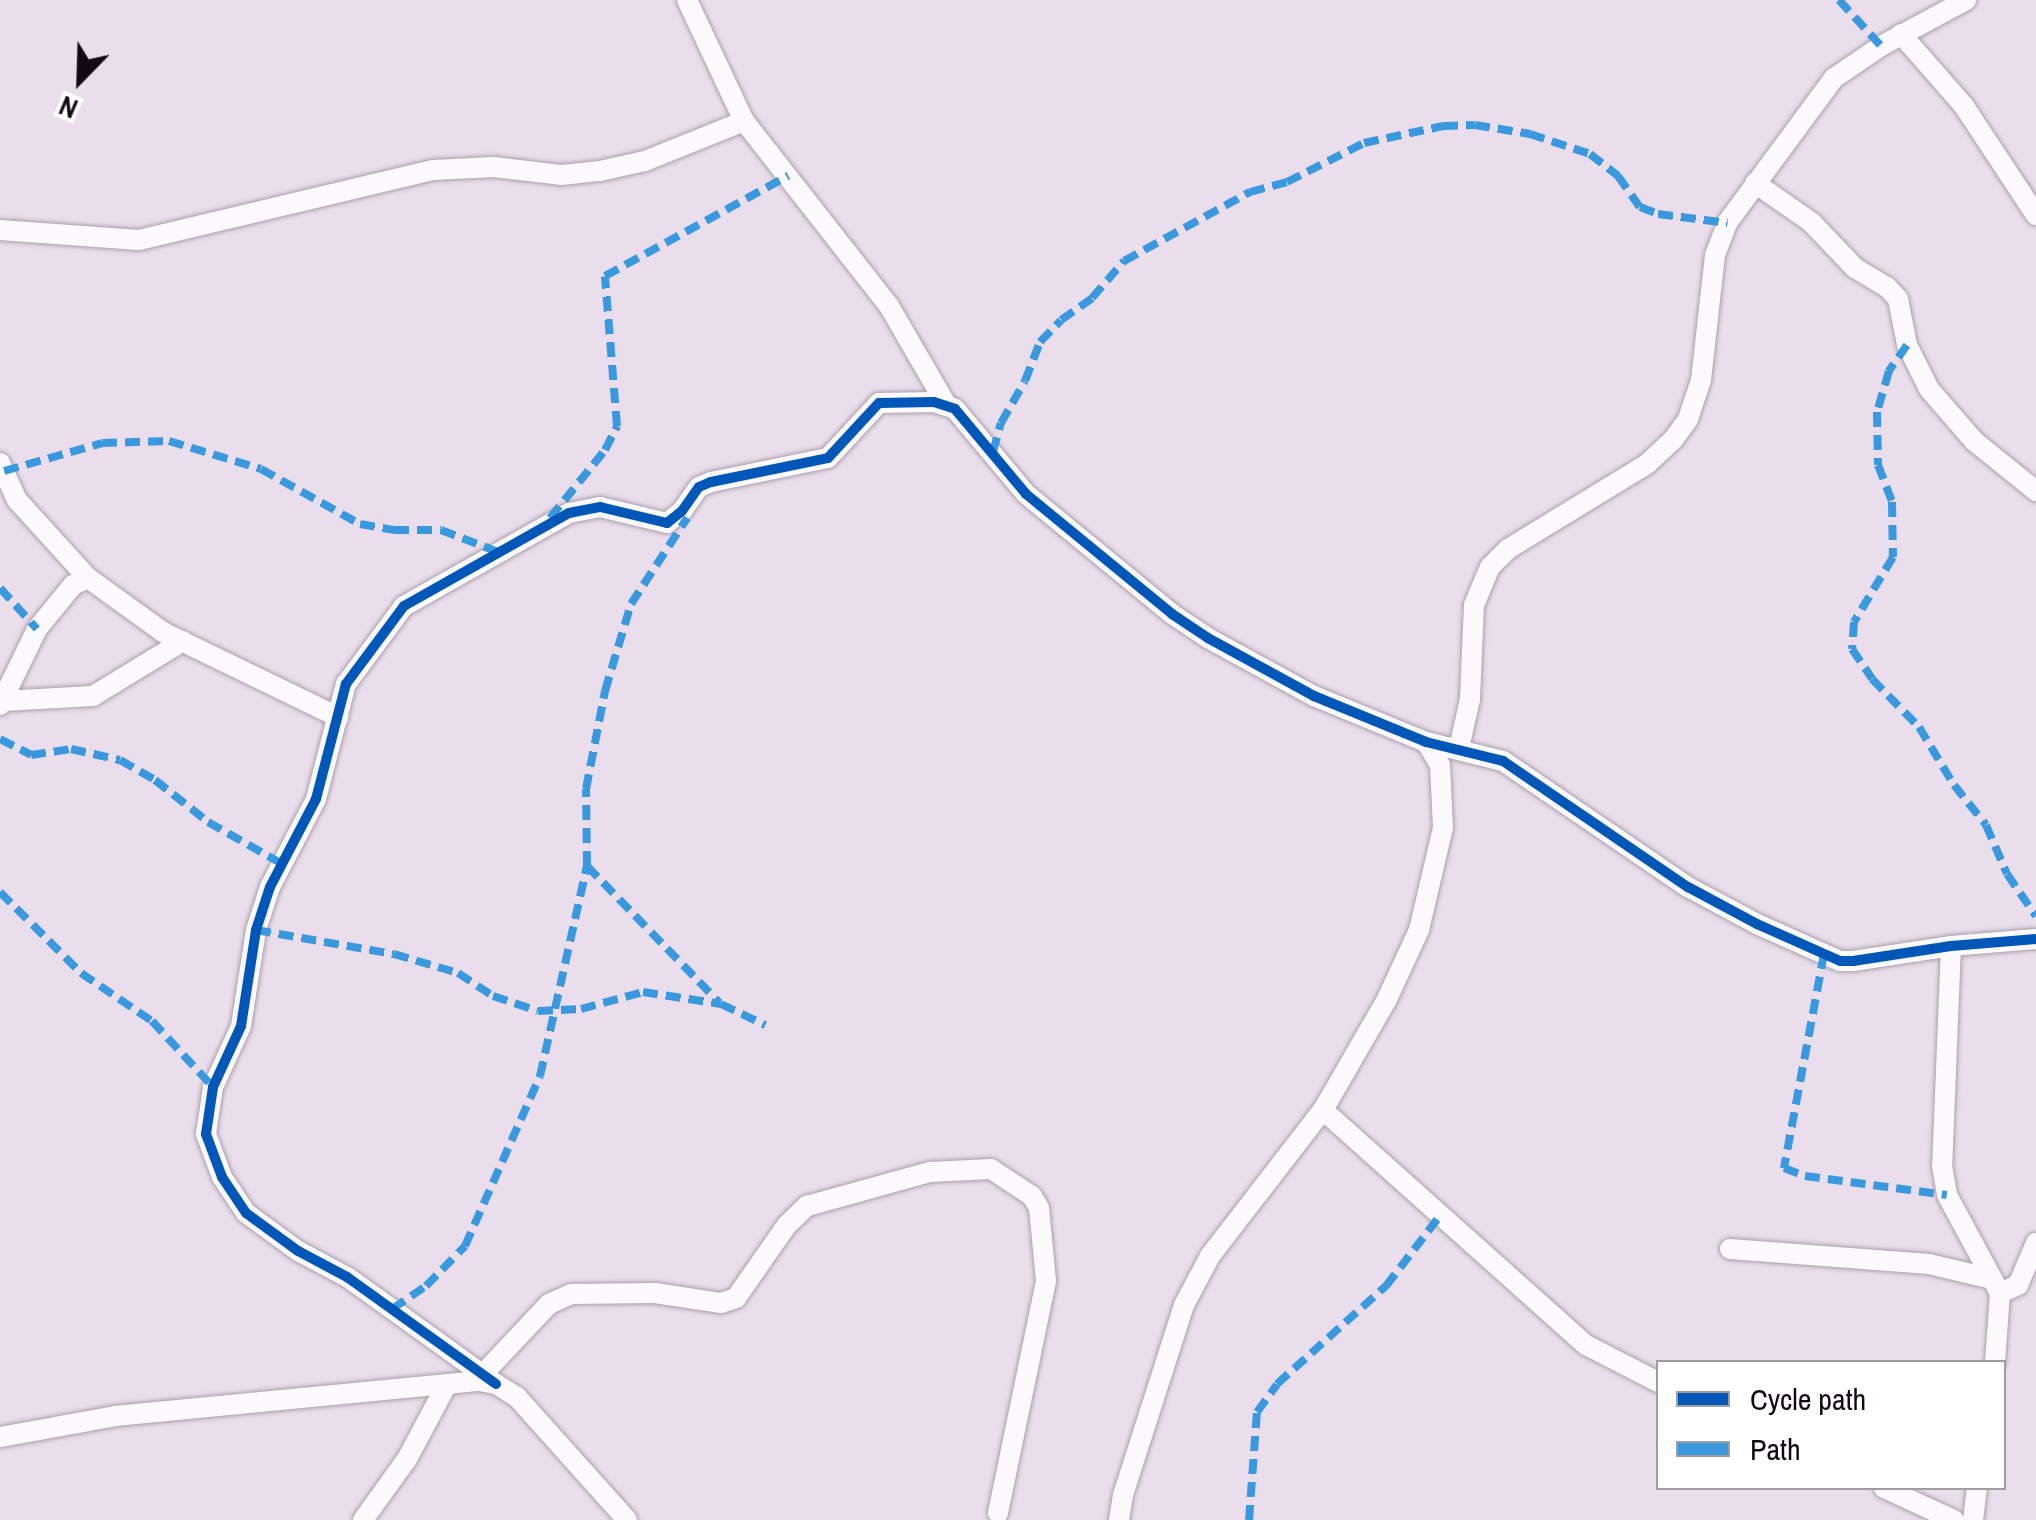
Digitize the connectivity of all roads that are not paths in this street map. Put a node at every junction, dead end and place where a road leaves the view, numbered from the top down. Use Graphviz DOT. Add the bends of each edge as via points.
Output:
graph roads {
  1 [pos="687,0"];
  2 [pos="1966,0"];
  3 [pos="1901,34"];
  4 [pos="744,121"];
  5 [pos="1755,183"];
  6 [pos="2036,215"];
  7 [pos="0,230"];
  8 [pos="947,406"];
  9 [pos="0,463"];
  10 [pos="2036,492"];
  11 [pos="88,578"];
  12 [pos="183,641"];
  13 [pos="2,703"];
  14 [pos="338,717"];
  15 [pos="1426,742"];
  16 [pos="1459,748"];
  17 [pos="2036,939"];
  18 [pos="1951,946"];
  19 [pos="1323,1110"];
  20 [pos="2036,1243"];
  21 [pos="1730,1248"];
  22 [pos="2011,1287"];
  23 [pos="1995,1360"];
  24 [pos="490,1379"];
  25 [pos="1656,1381"];
  26 [pos="446,1386"];
  27 [pos="0,1437"];
  28 [pos="1888,1490"];
  29 [pos="1978,1490"];
  30 [pos="998,1513"];
  31 [pos="363,1520"];
  32 [pos="627,1520"];
  33 [pos="1119,1520"];
  34 [pos="1954,1520"];
  35 [pos="1972,1520"];
  1 -- 4 [label="street"];
  2 -- 3 [label="street"];
  3 -- 5 [label="street" via="1834,78"];
  3 -- 6 [label="street" via="1964,106"];
  4 -- 7 [label="street" via="645,161 600,171 434,170 139,240"];
  4 -- 8 [label="street" via="889,306"];
  5 -- 10 [label="street" via="1811,222 1855,268 1888,287 1929,389 1974,441"];
  5 -- 16 [label="street" via="1715,255 1701,380 1688,419 1647,464 1508,549 1490,567 1474,605 1470,699"];
  8 -- 14 [label="street" via="879,403 828,458 699,486 667,523 600,507 569,513 404,606 346,684"];
  8 -- 15 [label="street" via="971,425 1026,494 1172,614 1314,696"];
  9 -- 11 [label="street" via="17,500"];
  11 -- 12 [label="street"];
  11 -- 13 [label="street" via="73,585 37,629"];
  12 -- 13 [label="street" via="92,696"];
  12 -- 14 [label="street"];
  14 -- 24 [label="street" via="316,799 256,930 240,1026 213,1088 206,1134 222,1177 246,1213"];
  15 -- 16 [label="street"];
  15 -- 19 [label="street" via="1440,765 1443,828 1419,930"];
  16 -- 18 [label="street" via="1536,779 1688,887 1820,953 1853,962"];
  17 -- 18 [label="street"];
  18 -- 22 [label="street" via="1946,1195"];
  19 -- 25 [label="street" via="1586,1345"];
  19 -- 33 [label="street" via="1210,1256 1184,1305"];
  20 -- 22 [label="street"];
  21 -- 22 [label="street" via="1928,1264"];
  22 -- 23 [label="street"];
  24 -- 26 [label="street"];
  24 -- 30 [label="street" via="549,1304 570,1294 655,1292 721,1303 736,1298 807,1206 930,1172 991,1169 1032,1196 1038,1208 1046,1281"];
  24 -- 32 [label="street" via="571,1452"];
  26 -- 27 [label="street" via="115,1416"];
  26 -- 31 [label="street" via="408,1459"];
  28 -- 34 [label="street"];
  29 -- 35 [label="street"];
}
